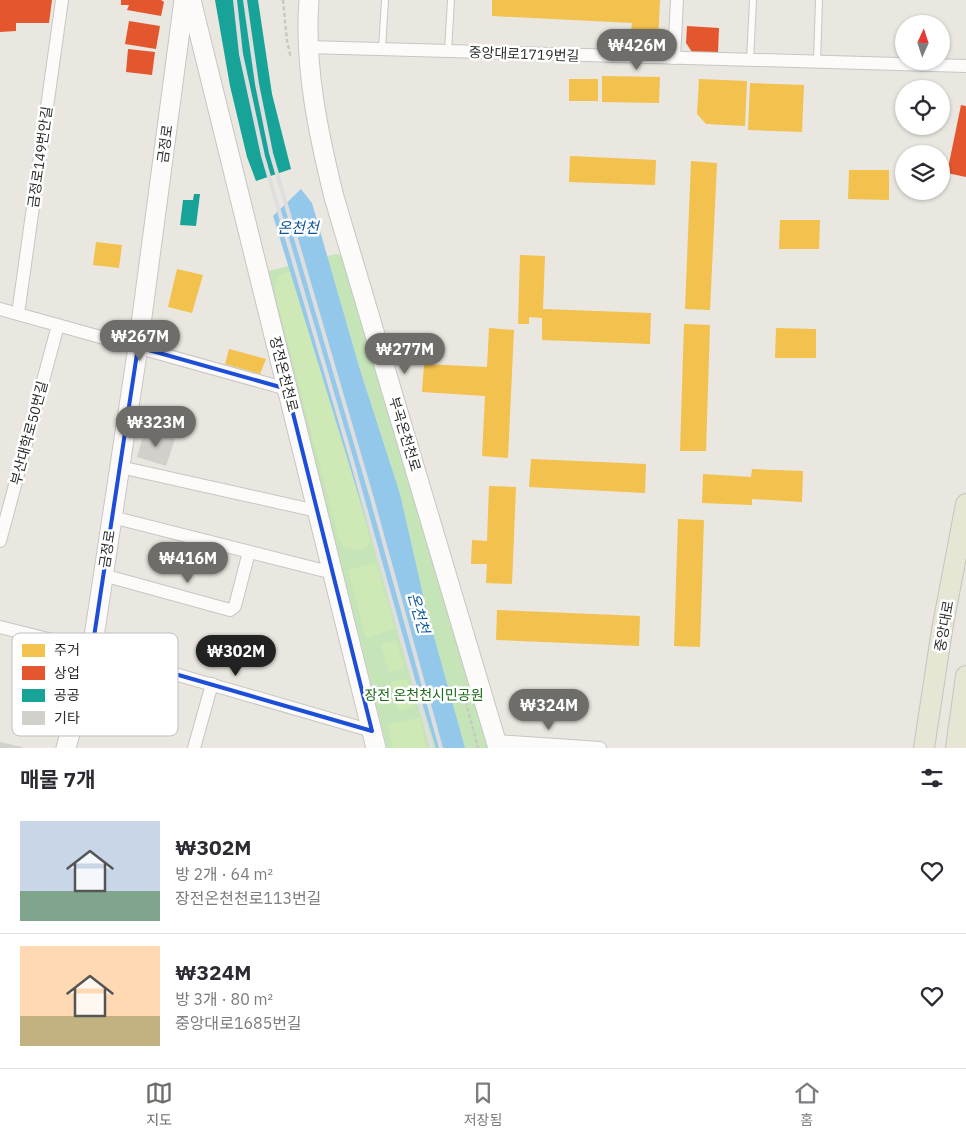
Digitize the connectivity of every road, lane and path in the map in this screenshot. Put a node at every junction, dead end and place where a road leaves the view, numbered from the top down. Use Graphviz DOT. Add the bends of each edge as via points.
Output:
graph roads {
  1 [pos="62,0"];
  2 [pos="184,0"];
  3 [pos="191,0"];
  4 [pos="309,0"];
  5 [pos="385,0"];
  6 [pos="451,0"];
  7 [pos="677,0"];
  8 [pos="753,0"];
  9 [pos="819,0"];
  10 [pos="308,47"];
  11 [pos="382,50"];
  12 [pos="448,51"];
  13 [pos="674,58"];
  14 [pos="750,60"];
  15 [pos="817,62"];
  16 [pos="966,66"];
  17 [pos="0,309"];
  18 [pos="18,314"];
  19 [pos="58,325"];
  20 [pos="138,347"];
  21 [pos="287,389"];
  22 [pos="120,467"];
  23 [pos="966,504"];
  24 [pos="317,511"];
  25 [pos="112,517"];
  26 [pos="0,541"];
  27 [pos="249,552"];
  28 [pos="333,573"];
  29 [pos="103,575"];
  30 [pos="0,627"];
  31 [pos="24,633"];
  32 [pos="94,633"];
  33 [pos="178,674"];
  34 [pos="966,676"];
  35 [pos="212,684"];
  36 [pos="374,740"];
  37 [pos="497,745"];
  38 [pos="194,748"];
  39 [pos="600,748"];
  40 [pos="924,748"];
  41 [pos="956,748"];
  1 -- 18 [label="street, 금정로149번안길"];
  2 -- 20 [label="main road, 금정로"];
  3 -- 21 [label="main road, 장전온천천로"];
  4 -- 10 [label="main road, 부곡온천천로"];
  5 -- 11 [label="lane"];
  6 -- 12 [label="lane"];
  7 -- 13 [label="street"];
  8 -- 14 [label="lane"];
  9 -- 15 [label="lane"];
  10 -- 11 [label="street, 중앙대로1719번길"];
  10 -- 37 [label="main road, 부곡온천천로" via="320,140 334,197"];
  11 -- 12 [label="street, 중앙대로1719번길"];
  12 -- 13 [label="street, 중앙대로1719번길"];
  13 -- 14 [label="street, 중앙대로1719번길"];
  14 -- 15 [label="street, 중앙대로1719번길"];
  15 -- 16 [label="street, 중앙대로1719번길"];
  17 -- 18 [label="street"];
  18 -- 19 [label="street"];
  19 -- 20 [label="street"];
  19 -- 26 [label="street, 부산대학로50번길"];
  20 -- 21 [label="street"];
  20 -- 22 [label="main road, 금정로"];
  21 -- 24 [label="main road, 장전온천천로"];
  22 -- 24 [label="street"];
  22 -- 25 [label="main road, 금정로"];
  23 -- 40 [label="main road, 중앙대로"];
  24 -- 28 [label="main road, 장전온천천로"];
  25 -- 27 [label="street"];
  25 -- 29 [label="main road, 금정로"];
  27 -- 28 [label="street"];
  27 -- 29 [label="street" via="235,606 230,610"];
  28 -- 36 [label="main road, 장전온천천로"];
  29 -- 32 [label="main road, 금정로"];
  30 -- 31 [label="street"];
  33 -- 35 [label="street"];
  34 -- 41 [label="main road"];
  35 -- 36 [label="street"];
  35 -- 38 [label="street"];
  37 -- 39 [label="street"];
}
